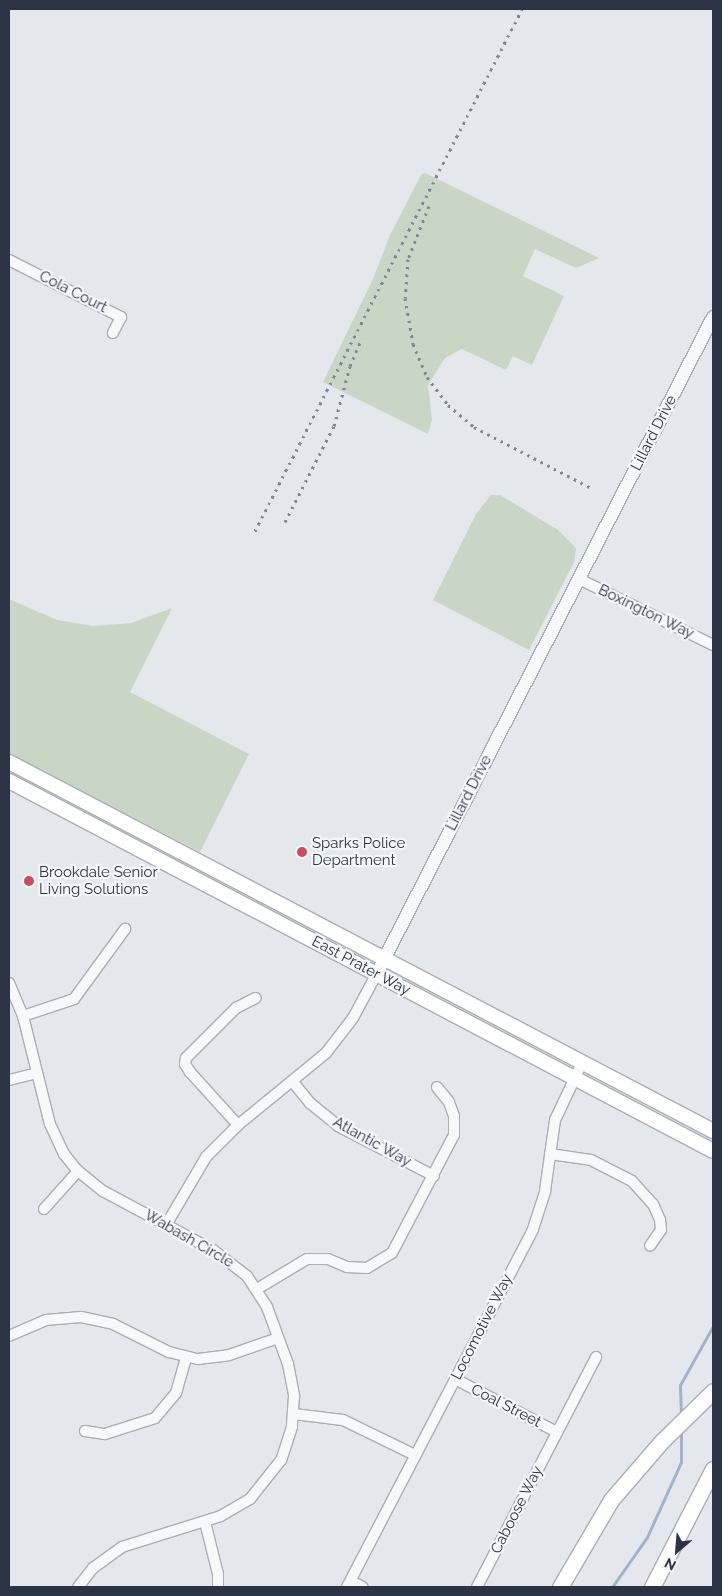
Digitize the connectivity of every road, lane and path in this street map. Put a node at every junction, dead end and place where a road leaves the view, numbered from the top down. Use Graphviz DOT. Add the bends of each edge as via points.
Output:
graph roads {
  1 [pos="9,260"];
  2 [pos="713,317"];
  3 [pos="113,332"];
  4 [pos="579,579"];
  5 [pos="713,645"];
  6 [pos="9,762"];
  7 [pos="9,781"];
  8 [pos="125,929"];
  9 [pos="384,959"];
  10 [pos="376,975"];
  11 [pos="9,983"];
  12 [pos="256,998"];
  13 [pos="23,1016"];
  14 [pos="582,1064"];
  15 [pos="37,1073"];
  16 [pos="574,1078"];
  17 [pos="9,1080"];
  18 [pos="293,1082"];
  19 [pos="437,1087"];
  20 [pos="238,1125"];
  21 [pos="713,1131"];
  22 [pos="713,1150"];
  23 [pos="550,1154"];
  24 [pos="78,1171"];
  25 [pos="434,1176"];
  26 [pos="44,1209"];
  27 [pos="166,1225"];
  28 [pos="650,1246"];
  29 [pos="257,1289"];
  30 [pos="9,1336"];
  31 [pos="278,1338"];
  32 [pos="186,1357"];
  33 [pos="596,1357"];
  34 [pos="455,1379"];
  35 [pos="712,1393"];
  36 [pos="294,1414"];
  37 [pos="85,1431"];
  38 [pos="557,1432"];
  39 [pos="416,1456"];
  40 [pos="713,1469"];
  41 [pos="204,1522"];
  42 [pos="349,1584"];
  43 [pos="78,1587"];
  44 [pos="218,1587"];
  45 [pos="363,1587"];
  46 [pos="477,1587"];
  47 [pos="560,1587"];
  48 [pos="652,1587"];
  1 -- 3 [label="street, Cola Court" via="121,317"];
  2 -- 4 [label="street, Lillard Drive"];
  4 -- 5 [label="street, Boxington Way"];
  4 -- 9 [label="street, Lillard Drive"];
  6 -- 9 [label="main road, East Prater Way"];
  7 -- 10 [label="main road, East Prater Way"];
  8 -- 13 [label="street" via="74,999"];
  9 -- 10 [label="street, Lillard Drive"];
  9 -- 14 [label="main road, East Prater Way"];
  10 -- 16 [label="main road, East Prater Way"];
  10 -- 18 [label="street, Lillard Drive" via="340,1036"];
  11 -- 13 [label="street, Wabash Circle"];
  12 -- 20 [label="street" via="236,1008 189,1051 185,1064"];
  13 -- 15 [label="street, Wabash Circle"];
  14 -- 16 [label="street, Locomotive Way"];
  14 -- 21 [label="main road, East Prater Way"];
  15 -- 17 [label="street"];
  15 -- 24 [label="street, Wabash Circle" via="56,1140"];
  16 -- 22 [label="main road, East Prater Way"];
  16 -- 23 [label="street, Locomotive Way" via="555,1120"];
  18 -- 20 [label="street, Lillard Drive"];
  18 -- 25 [label="street, Atlantic Way" via="310,1103 338,1126"];
  19 -- 25 [label="street" via="449,1102 455,1126"];
  20 -- 27 [label="street, Lillard Drive" via="206,1157"];
  23 -- 28 [label="street" via="606,1166 643,1192 657,1210 661,1225"];
  23 -- 34 [label="street, Locomotive Way" via="545,1191 533,1229"];
  24 -- 26 [label="street"];
  24 -- 27 [label="street, Wabash Circle" via="103,1192"];
  25 -- 29 [label="street" via="398,1245 385,1260 357,1268 328,1259 307,1259"];
  27 -- 29 [label="street, Wabash Circle" via="223,1256"];
  29 -- 31 [label="street, Wabash Circle"];
  30 -- 32 [label="street" via="46,1320 81,1317 113,1324"];
  31 -- 32 [label="street" via="221,1357"];
  31 -- 36 [label="street, Wabash Circle" via="292,1378"];
  32 -- 37 [label="street" via="176,1393 155,1418 104,1434"];
  33 -- 38 [label="street, Caboose Way"];
  34 -- 38 [label="street, Coal Street"];
  34 -- 39 [label="street, Locomotive Way"];
  35 -- 47 [label="main road" via="662,1441 611,1500"];
  36 -- 39 [label="street" via="343,1420"];
  36 -- 41 [label="street, Wabash Circle" via="281,1460 262,1488 236,1508"];
  38 -- 46 [label="street, Caboose Way"];
  39 -- 42 [label="street, Locomotive Way"];
  40 -- 48 [label="main road"];
  41 -- 43 [label="street, Wabash Circle" via="122,1547 93,1568"];
  41 -- 44 [label="street" via="218,1574"];
  42 -- 45 [label="street"];
}
